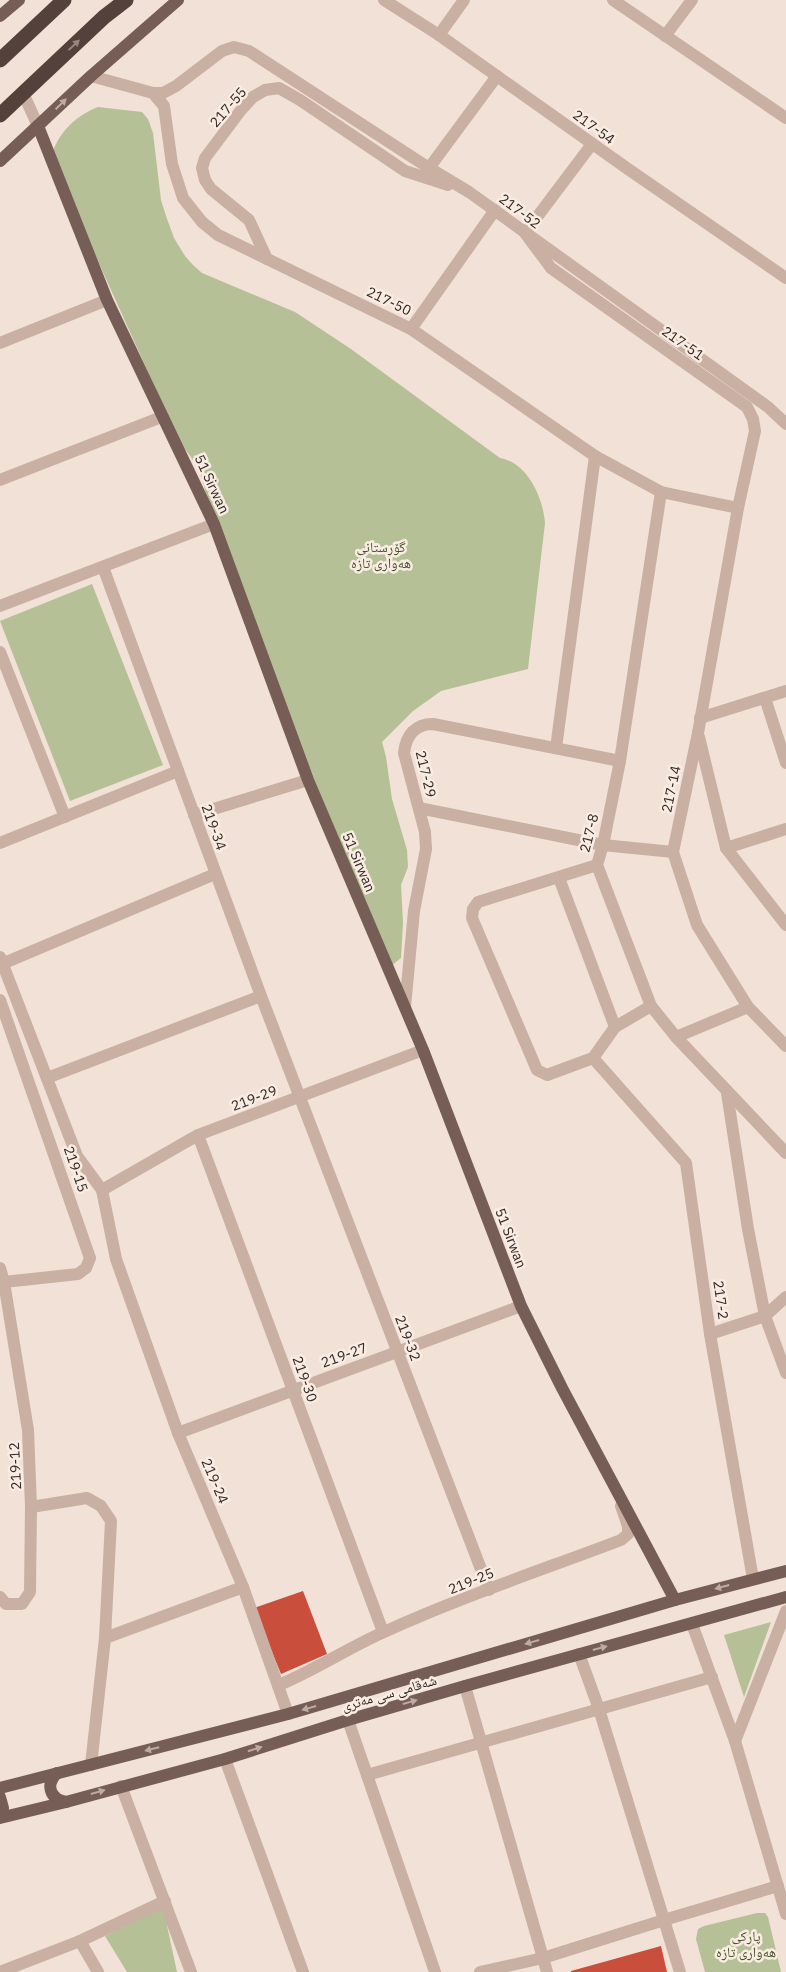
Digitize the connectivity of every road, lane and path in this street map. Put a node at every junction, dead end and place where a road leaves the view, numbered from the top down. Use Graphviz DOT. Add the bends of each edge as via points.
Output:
graph roads {
  1 [pos="19,0"];
  2 [pos="64,0"];
  3 [pos="126,0"];
  4 [pos="178,0"];
  5 [pos="384,0"];
  6 [pos="464,0"];
  7 [pos="612,0"];
  8 [pos="692,0"];
  9 [pos="0,16"];
  10 [pos="438,36"];
  11 [pos="665,36"];
  12 [pos="0,60"];
  13 [pos="91,76"];
  14 [pos="497,76"];
  15 [pos="23,93"];
  16 [pos="153,93"];
  17 [pos="0,115"];
  18 [pos="786,118"];
  19 [pos="38,126"];
  20 [pos="592,144"];
  21 [pos="0,161"];
  22 [pos="429,168"];
  23 [pos="469,192"];
  24 [pos="495,210"];
  25 [pos="525,233"];
  26 [pos="267,259"];
  27 [pos="786,278"];
  28 [pos="107,300"];
  29 [pos="411,329"];
  30 [pos="0,343"];
  31 [pos="164,416"];
  32 [pos="786,424"];
  33 [pos="595,456"];
  34 [pos="0,480"];
  35 [pos="662,492"];
  36 [pos="738,508"];
  37 [pos="214,524"];
  38 [pos="103,567"];
  39 [pos="0,606"];
  40 [pos="0,652"];
  41 [pos="786,691"];
  42 [pos="765,698"];
  43 [pos="700,718"];
  44 [pos="698,733"];
  45 [pos="556,748"];
  46 [pos="620,761"];
  47 [pos="786,763"];
  48 [pos="178,772"];
  49 [pos="308,780"];
  50 [pos="420,808"];
  51 [pos="194,815"];
  52 [pos="65,817"];
  53 [pos="786,829"];
  54 [pos="0,843"];
  55 [pos="603,845"];
  56 [pos="726,848"];
  57 [pos="673,852"];
  58 [pos="596,865"];
  59 [pos="215,874"];
  60 [pos="559,878"];
  61 [pos="786,925"];
  62 [pos="1,960"];
  63 [pos="261,996"];
  64 [pos="0,1000"];
  65 [pos="405,1006"];
  66 [pos="651,1006"];
  67 [pos="748,1007"];
  68 [pos="3,1018"];
  69 [pos="615,1027"];
  70 [pos="676,1037"];
  71 [pos="786,1046"];
  72 [pos="423,1050"];
  73 [pos="593,1058"];
  74 [pos="47,1078"];
  75 [pos="727,1093"];
  76 [pos="299,1097"];
  77 [pos="198,1136"];
  78 [pos="786,1154"];
  79 [pos="102,1190"];
  80 [pos="0,1268"];
  81 [pos="4,1282"];
  82 [pos="786,1297"];
  83 [pos="521,1306"];
  84 [pos="765,1316"];
  85 [pos="710,1334"];
  86 [pos="397,1352"];
  87 [pos="786,1373"];
  88 [pos="293,1390"];
  89 [pos="178,1433"];
  90 [pos="612,1483"];
  91 [pos="32,1507"];
  92 [pos="786,1570"];
  93 [pos="753,1579"];
  94 [pos="243,1587"];
  95 [pos="489,1590"];
  96 [pos="786,1597"];
  97 [pos="0,1598"];
  98 [pos="675,1600"];
  99 [pos="786,1611"];
  100 [pos="692,1624"];
  101 [pos="383,1632"];
  102 [pos="105,1638"];
  103 [pos="578,1654"];
  104 [pos="712,1677"];
  105 [pos="279,1685"];
  106 [pos="465,1686"];
  107 [pos="599,1709"];
  108 [pos="288,1714"];
  109 [pos="348,1720"];
  110 [pos="735,1741"];
  111 [pos="480,1742"];
  112 [pos="225,1758"];
  113 [pos="91,1765"];
  114 [pos="57,1773"];
  115 [pos="367,1775"];
  116 [pos="121,1786"];
  117 [pos="0,1788"];
  118 [pos="0,1796"];
  119 [pos="66,1802"];
  120 [pos="0,1816"];
  121 [pos="778,1886"];
  122 [pos="165,1901"];
  123 [pos="786,1911"];
  124 [pos="664,1920"];
  125 [pos="80,1941"];
  126 [pos="543,1958"];
  127 [pos="0,1972"];
  128 [pos="98,1972"];
  129 [pos="191,1972"];
  130 [pos="303,1972"];
  131 [pos="435,1972"];
  132 [pos="480,1972"];
  133 [pos="547,1972"];
  134 [pos="680,1972"];
  1 -- 9 [label="main road"];
  2 -- 12 [label="highway"];
  15 -- 3 [label="highway, one-way"];
  4 -- 13 [label="main road"];
  5 -- 10 [label="street, 217-54"];
  6 -- 10 [label="street"];
  7 -- 11 [label="street"];
  8 -- 11 [label="street"];
  10 -- 14 [label="street, 217-54"];
  11 -- 18 [label="street"];
  13 -- 16 [label="street"];
  19 -- 13 [label="main road, one-way"];
  14 -- 20 [label="street, 217-54"];
  14 -- 22 [label="street"];
  15 -- 17 [label="highway"];
  15 -- 19 [label="street"];
  16 -- 22 [label="street, 217-52" via="176,86 222,51 234,47 249,51"];
  16 -- 26 [label="street, 217-50" via="164,106 172,164 183,198 202,222 218,235"];
  19 -- 21 [label="main road"];
  19 -- 28 [label="main road, 51 Sirwan"];
  20 -- 25 [label="street"];
  20 -- 27 [label="street, 217-54"];
  22 -- 23 [label="street, 217-52"];
  23 -- 24 [label="street, 217-52"];
  23 -- 26 [label="street, 217-55" via="406,170 279,88 265,90 241,110 205,158 202,168 211,189 249,220"];
  24 -- 25 [label="street, 217-52"];
  24 -- 29 [label="street"];
  25 -- 32 [label="street, 217-52" via="768,407"];
  25 -- 36 [label="street, 217-51" via="551,268 747,407 755,431"];
  26 -- 29 [label="street, 217-50"];
  28 -- 30 [label="street"];
  28 -- 31 [label="main road, 51 Sirwan"];
  29 -- 33 [label="street, 217-50"];
  31 -- 34 [label="street"];
  31 -- 37 [label="main road, 51 Sirwan"];
  33 -- 35 [label="street, 217-50"];
  33 -- 45 [label="street"];
  35 -- 36 [label="street, 217-50"];
  35 -- 46 [label="street, 217-8"];
  36 -- 43 [label="street, 217-14"];
  37 -- 38 [label="street"];
  37 -- 49 [label="main road, 51 Sirwan"];
  38 -- 39 [label="street"];
  38 -- 48 [label="street, 219-34"];
  40 -- 52 [label="street"];
  41 -- 42 [label="street"];
  42 -- 43 [label="street"];
  42 -- 47 [label="street"];
  43 -- 44 [label="street, 217-14"];
  44 -- 56 [label="street"];
  44 -- 57 [label="street, 217-14"];
  45 -- 46 [label="street, 217-29"];
  45 -- 50 [label="street, 217-29" via="422,724 405,742 404,753"];
  46 -- 55 [label="street, 217-8"];
  48 -- 51 [label="street, 219-34"];
  48 -- 52 [label="street"];
  49 -- 51 [label="street"];
  49 -- 65 [label="main road, 51 Sirwan"];
  50 -- 55 [label="street"];
  50 -- 65 [label="street, 217-29" via="426,849 415,902"];
  51 -- 59 [label="street, 219-34"];
  52 -- 54 [label="street"];
  53 -- 56 [label="street"];
  55 -- 57 [label="street"];
  55 -- 58 [label="street, 217-8"];
  56 -- 61 [label="street"];
  57 -- 67 [label="street" via="697,925"];
  58 -- 60 [label="street"];
  58 -- 66 [label="street, 217-8"];
  59 -- 62 [label="street"];
  59 -- 63 [label="street, 219-34"];
  60 -- 69 [label="street"];
  60 -- 73 [label="street" via="478,902 472,918 538,1070 547,1075"];
  62 -- 74 [label="street"];
  63 -- 74 [label="street"];
  63 -- 76 [label="street, 219-34"];
  64 -- 68 [label="street, 219-15"];
  65 -- 72 [label="main road, 51 Sirwan"];
  66 -- 69 [label="street"];
  66 -- 70 [label="street, 217-8"];
  67 -- 70 [label="street"];
  67 -- 71 [label="street"];
  68 -- 81 [label="street, 219-15" via="90,1258 86,1268 78,1274"];
  69 -- 73 [label="street"];
  70 -- 75 [label="street, 217-8"];
  72 -- 76 [label="street, 219-29"];
  72 -- 83 [label="main road, 51 Sirwan"];
  73 -- 85 [label="street, 217-2" via="686,1163"];
  74 -- 79 [label="street" via="76,1156"];
  75 -- 78 [label="street, 217-8"];
  75 -- 84 [label="street"];
  76 -- 77 [label="street, 219-29"];
  76 -- 86 [label="street, 219-32"];
  77 -- 79 [label="street, 219-29"];
  77 -- 88 [label="street, 219-30"];
  79 -- 89 [label="street, 219-24" via="116,1259"];
  80 -- 81 [label="street, 219-12"];
  81 -- 91 [label="street, 219-12" via="28,1430"];
  82 -- 84 [label="street"];
  83 -- 86 [label="street, 219-27"];
  83 -- 90 [label="main road, 51 Sirwan"];
  84 -- 85 [label="street"];
  84 -- 87 [label="street"];
  85 -- 93 [label="street, 217-2"];
  86 -- 88 [label="street, 219-27"];
  86 -- 95 [label="street, 219-32"];
  88 -- 89 [label="street, 219-27"];
  88 -- 101 [label="street, 219-30"];
  89 -- 94 [label="street, 219-24"];
  90 -- 95 [label="street, 219-25" via="628,1534 621,1540"];
  90 -- 98 [label="main road, 51 Sirwan"];
  91 -- 97 [label="street, 219-12" via="30,1592 22,1604 6,1604"];
  91 -- 102 [label="street" via="87,1498 100,1506 111,1522"];
  92 -- 93 [label="main road, شەقامی سی مەتری"];
  93 -- 98 [label="main road, شەقامی سی مەتری, one-way"];
  94 -- 102 [label="street"];
  94 -- 105 [label="street, 219-24"];
  95 -- 101 [label="street, 219-25"];
  96 -- 100 [label="main road, شەقامی سی مەتری"];
  98 -- 108 [label="main road, شەقامی سی مەتری, one-way"];
  99 -- 110 [label="street"];
  103 -- 100 [label="main road, شەقامی سی مەتری, one-way"];
  100 -- 104 [label="street"];
  101 -- 105 [label="street, 219-25"];
  102 -- 113 [label="street"];
  103 -- 106 [label="main road, شەقامی سی مەتری"];
  103 -- 107 [label="street"];
  104 -- 107 [label="street"];
  104 -- 110 [label="street"];
  105 -- 108 [label="street, 219-24"];
  109 -- 106 [label="main road, شەقامی سی مەتری, one-way"];
  106 -- 111 [label="street"];
  107 -- 111 [label="street"];
  107 -- 124 [label="street"];
  108 -- 113 [label="main road, شەقامی سی مەتری, one-way"];
  112 -- 109 [label="main road, شەقامی سی مەتری, one-way"];
  109 -- 115 [label="street"];
  110 -- 121 [label="street"];
  111 -- 115 [label="street"];
  111 -- 126 [label="street"];
  112 -- 116 [label="main road, شەقامی سی مەتری"];
  112 -- 130 [label="street"];
  113 -- 114 [label="main road, شەقامی سی مەتری"];
  114 -- 117 [label="main road, شەقامی سی مەتری"];
  114 -- 119 [label="main road" via="52,1778 50,1791 59,1801"];
  115 -- 131 [label="street"];
  119 -- 116 [label="main road, شەقامی سی مەتری, one-way"];
  116 -- 122 [label="street"];
  118 -- 120 [label="main road" via="3,1808"];
  119 -- 120 [label="main road, شەقامی سی مەتری"];
  121 -- 123 [label="street"];
  121 -- 124 [label="street"];
  122 -- 125 [label="street"];
  122 -- 129 [label="street"];
  124 -- 126 [label="street"];
  124 -- 134 [label="street"];
  125 -- 127 [label="street"];
  125 -- 128 [label="street"];
  126 -- 132 [label="street"];
  126 -- 133 [label="street"];
}
